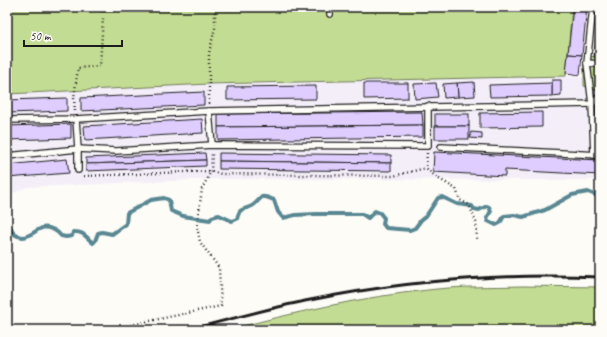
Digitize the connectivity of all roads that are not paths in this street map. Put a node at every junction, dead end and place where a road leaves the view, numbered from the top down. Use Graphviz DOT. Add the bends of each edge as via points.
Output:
graph roads {
  1 [pos="330,7"];
  2 [pos="593,7"];
  3 [pos="330,14"];
  4 [pos="587,62"];
  5 [pos="600,64"];
  6 [pos="600,96"];
  7 [pos="592,104"];
  8 [pos="428,106"];
  9 [pos="209,111"];
  10 [pos="76,119"];
  11 [pos="7,120"];
  12 [pos="212,145"];
  13 [pos="441,146"];
  14 [pos="78,149"];
  15 [pos="597,155"];
  16 [pos="7,156"];
  17 [pos="78,170"];
  1 -- 3 [label="lane"];
  2 -- 4 [label="lane"];
  4 -- 5 [label="lane"];
  4 -- 7 [label="lane"];
  6 -- 7 [label="lane"];
  7 -- 8 [label="lane"];
  7 -- 15 [label="lane"];
  8 -- 9 [label="lane"];
  8 -- 12 [label="lane" via="428,146"];
  9 -- 10 [label="lane"];
  9 -- 12 [label="lane"];
  10 -- 11 [label="lane"];
  10 -- 14 [label="lane"];
  12 -- 14 [label="lane" via="116,151"];
  13 -- 15 [label="lane"];
  14 -- 16 [label="lane"];
  14 -- 17 [label="lane"];
}
